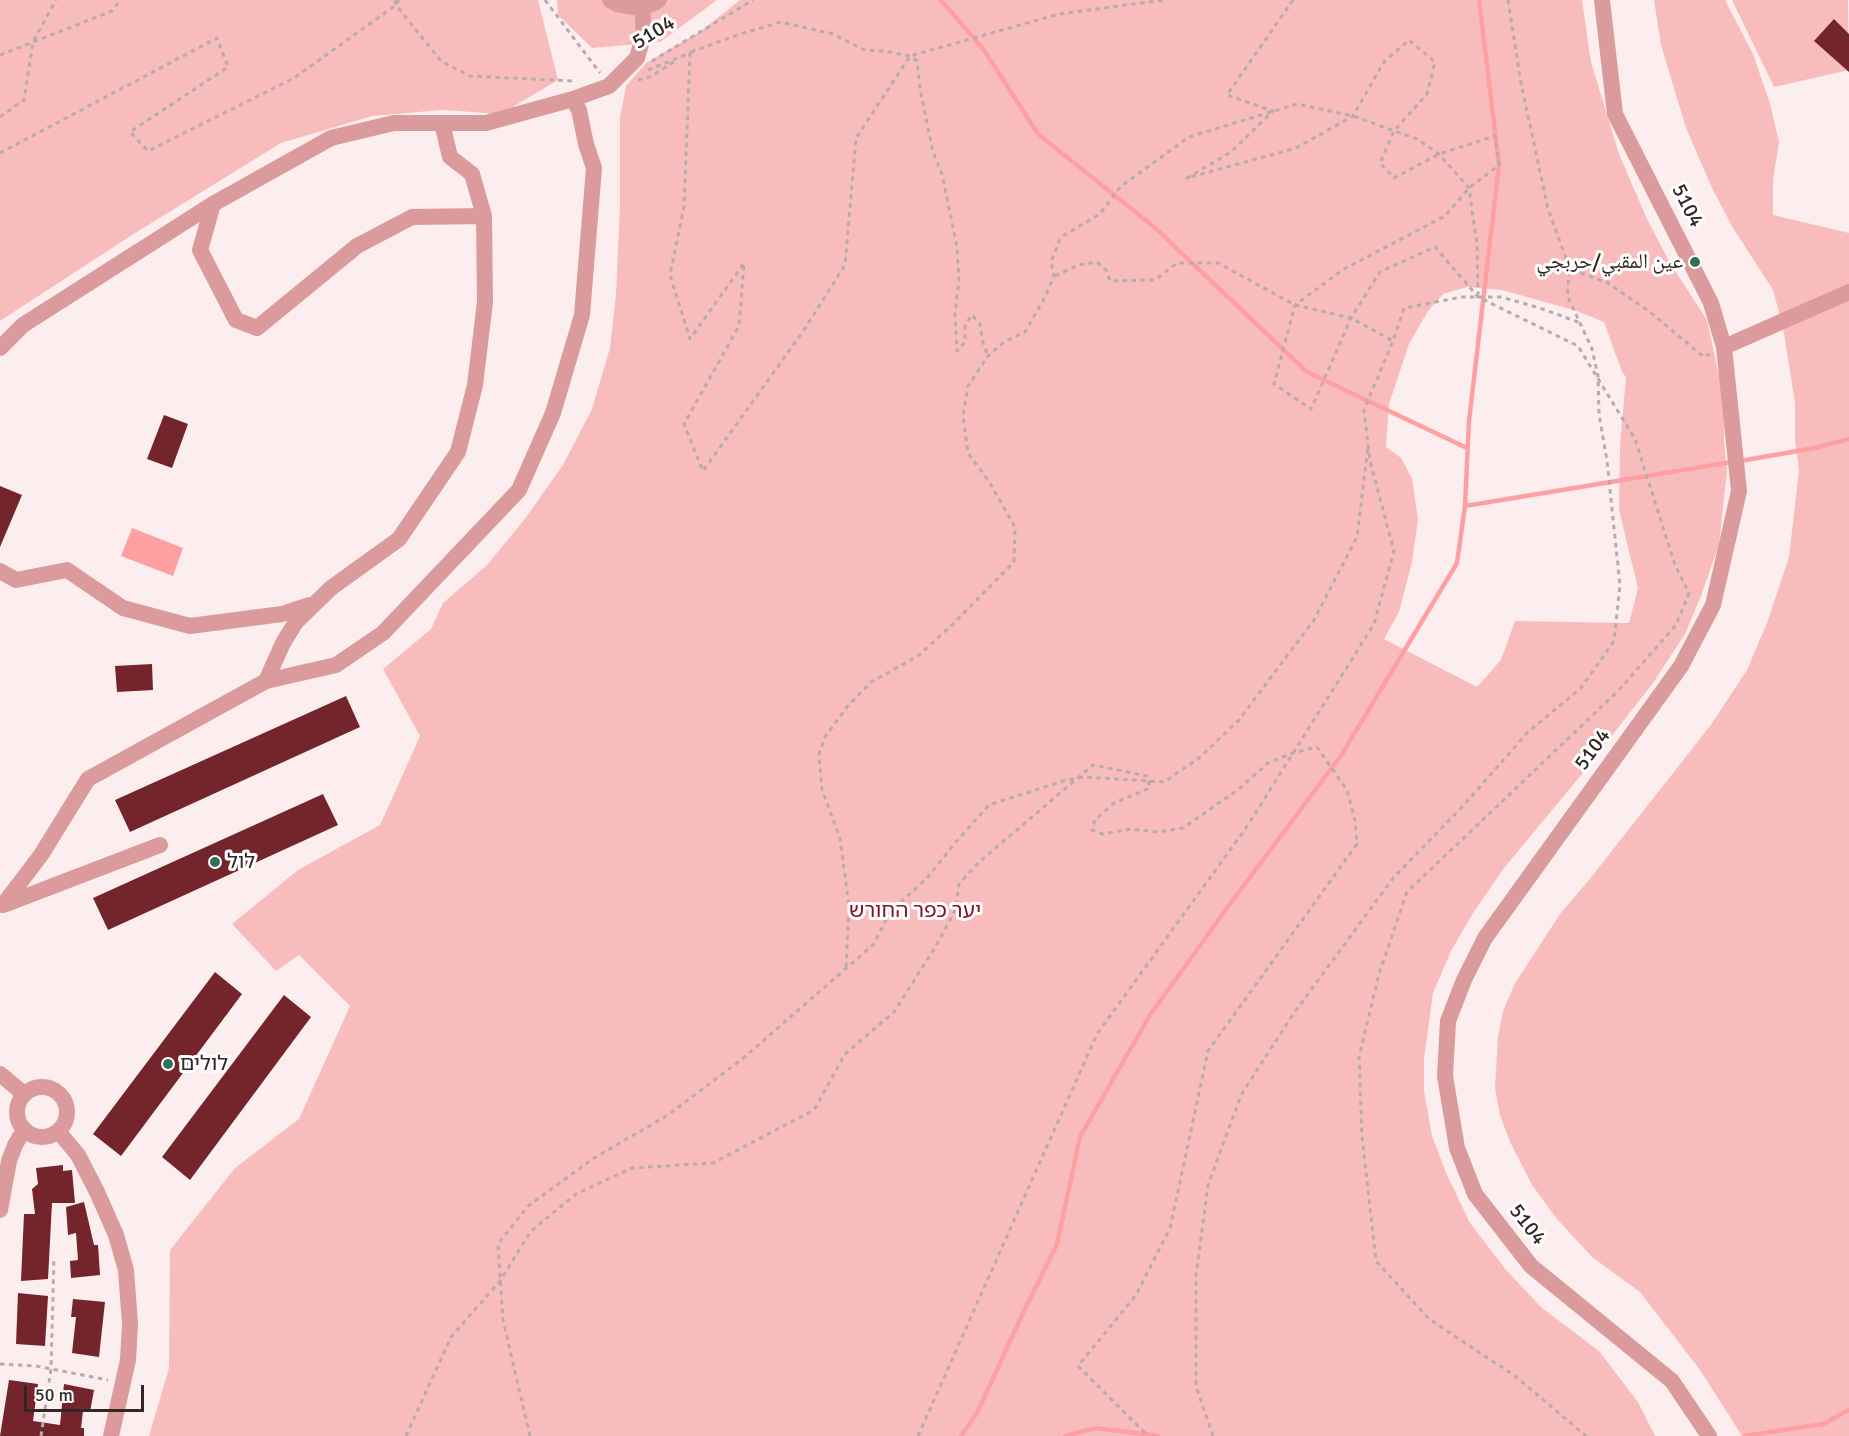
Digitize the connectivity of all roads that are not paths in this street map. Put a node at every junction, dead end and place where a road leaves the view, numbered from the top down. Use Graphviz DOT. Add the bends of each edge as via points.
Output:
graph roads {
  1 [pos="610,0"];
  2 [pos="659,0"];
  3 [pos="1602,0"];
  4 [pos="642,6"];
  5 [pos="573,99"];
  6 [pos="442,123"];
  7 [pos="213,204"];
  8 [pos="484,216"];
  9 [pos="1849,292"];
  10 [pos="1724,347"];
  11 [pos="0,348"];
  12 [pos="0,571"];
  13 [pos="315,603"];
  14 [pos="266,681"];
  15 [pos="160,845"];
  16 [pos="2,908"];
  17 [pos="0,1074"];
  18 [pos="24,1094"];
  19 [pos="24,1130"];
  20 [pos="58,1131"];
  21 [pos="0,1210"];
  22 [pos="111,1436"];
  23 [pos="1709,1436"];
  1 -- 4 [label="street"];
  2 -- 4 [label="street"];
  3 -- 10 [label="street, 5104" via="1615,114 1711,303"];
  4 -- 5 [label="street" via="644,34 637,58 609,86"];
  5 -- 6 [label="street" via="486,123"];
  5 -- 14 [label="street" via="594,168 582,315 553,413 519,490 383,633 336,665"];
  6 -- 7 [label="street" via="394,123 331,138"];
  6 -- 8 [label="street" via="450,157 472,174"];
  7 -- 8 [label="street" via="200,250 236,320 257,328 357,246 412,217"];
  7 -- 11 [label="street" via="23,326"];
  8 -- 13 [label="street" via="485,302 475,385 458,452 399,539"];
  9 -- 10 [label="street"];
  10 -- 23 [label="street, 5104" via="1738,491 1713,605 1681,666 1485,938 1448,1022 1445,1076 1457,1148 1475,1194 1531,1266 1672,1382"];
  12 -- 13 [label="street" via="16,580 67,570 123,608 190,626 282,614"];
  13 -- 14 [label="street" via="296,622"];
  14 -- 16 [label="street" via="88,779 41,855"];
  15 -- 16 [label="street"];
  17 -- 18 [label="street"];
  18 -- 19 [label="street" via="17,1116"];
  18 -- 20 [label="street" via="46,1087 60,1095 66,1118"];
  19 -- 20 [label="street" via="44,1137"];
  19 -- 21 [label="street" via="9,1161"];
  20 -- 22 [label="street" via="78,1155 97,1191 126,1270 128,1360"];
}
